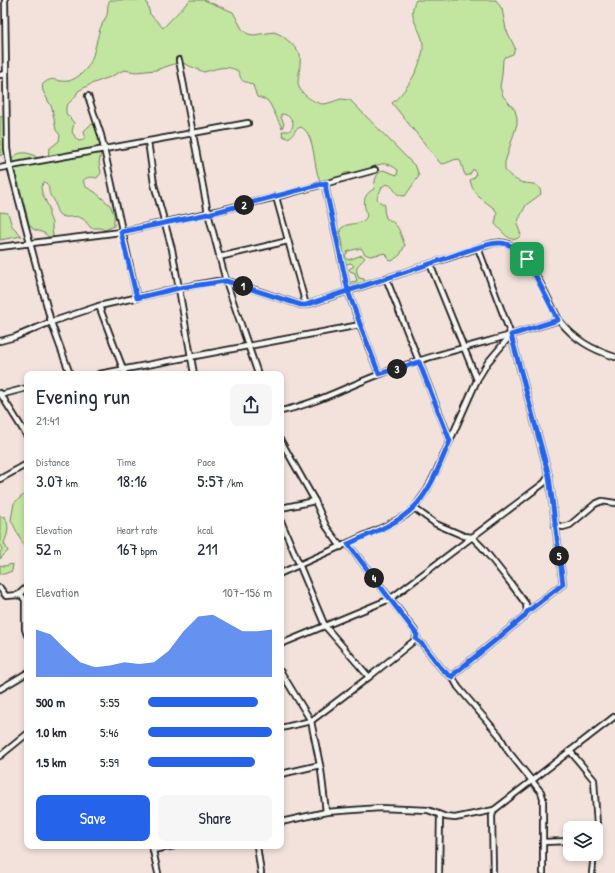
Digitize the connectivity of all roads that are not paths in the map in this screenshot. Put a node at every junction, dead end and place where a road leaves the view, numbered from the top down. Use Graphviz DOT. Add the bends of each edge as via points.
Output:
graph roads {
  1 [pos="5,0"];
  2 [pos="179,60"];
  3 [pos="6,74"];
  4 [pos="0,75"];
  5 [pos="88,96"];
  6 [pos="248,123"];
  7 [pos="192,133"];
  8 [pos="148,141"];
  9 [pos="104,149"];
  10 [pos="10,166"];
  11 [pos="0,168"];
  12 [pos="376,170"];
  13 [pos="326,183"];
  14 [pos="276,197"];
  15 [pos="208,214"];
  16 [pos="164,222"];
  17 [pos="121,232"];
  18 [pos="288,241"];
  19 [pos="30,243"];
  20 [pos="0,247"];
  21 [pos="478,248"];
  22 [pos="219,257"];
  23 [pos="430,264"];
  24 [pos="386,278"];
  25 [pos="226,281"];
  26 [pos="179,288"];
  27 [pos="348,291"];
  28 [pos="137,298"];
  29 [pos="306,305"];
  30 [pos="99,306"];
  31 [pos="558,320"];
  32 [pos="51,322"];
  33 [pos="360,324"];
  34 [pos="511,335"];
  35 [pos="0,341"];
  36 [pos="248,346"];
  37 [pos="463,348"];
  38 [pos="191,356"];
  39 [pos="615,357"];
  40 [pos="419,362"];
  41 [pos="69,371"];
  42 [pos="125,371"];
  43 [pos="129,371"];
  44 [pos="194,371"];
  45 [pos="257,371"];
  46 [pos="379,374"];
  47 [pos="477,380"];
  48 [pos="24,389"];
  49 [pos="0,394"];
  50 [pos="284,410"];
  51 [pos="24,431"];
  52 [pos="450,441"];
  53 [pos="284,446"];
  54 [pos="24,466"];
  55 [pos="549,476"];
  56 [pos="0,479"];
  57 [pos="315,501"];
  58 [pos="615,503"];
  59 [pos="284,507"];
  60 [pos="414,508"];
  61 [pos="555,525"];
  62 [pos="284,528"];
  63 [pos="472,537"];
  64 [pos="348,544"];
  65 [pos="341,547"];
  66 [pos="299,566"];
  67 [pos="284,572"];
  68 [pos="0,588"];
  69 [pos="24,590"];
  70 [pos="18,595"];
  71 [pos="6,596"];
  72 [pos="0,599"];
  73 [pos="24,599"];
  74 [pos="390,599"];
  75 [pos="527,612"];
  76 [pos="325,626"];
  77 [pos="416,639"];
  78 [pos="284,643"];
  79 [pos="24,675"];
  80 [pos="284,677"];
  81 [pos="369,677"];
  82 [pos="453,677"];
  83 [pos="0,689"];
  84 [pos="614,717"];
  85 [pos="311,721"];
  86 [pos="284,727"];
  87 [pos="24,736"];
  88 [pos="570,751"];
  89 [pos="0,756"];
  90 [pos="320,765"];
  91 [pos="284,773"];
  92 [pos="531,782"];
  93 [pos="494,810"];
  94 [pos="326,812"];
  95 [pos="440,815"];
  96 [pos="284,821"];
  97 [pos="597,821"];
  98 [pos="563,841"];
  99 [pos="543,842"];
  100 [pos="153,849"];
  101 [pos="258,849"];
  102 [pos="593,861"];
  103 [pos="158,873"];
  104 [pos="261,873"];
  105 [pos="440,873"];
  106 [pos="493,873"];
  107 [pos="543,873"];
  108 [pos="592,873"];
  1 -- 3 [label="street"];
  2 -- 7 [label="street"];
  3 -- 4 [label="street"];
  3 -- 10 [label="street" via="6,148"];
  5 -- 9 [label="street"];
  6 -- 7 [label="street"];
  7 -- 8 [label="street"];
  7 -- 15 [label="street"];
  8 -- 9 [label="street"];
  8 -- 16 [label="street" via="154,184"];
  9 -- 10 [label="street"];
  9 -- 17 [label="street"];
  10 -- 11 [label="street"];
  10 -- 19 [label="street"];
  12 -- 13 [label="street"];
  13 -- 14 [label="street"];
  13 -- 27 [label="street"];
  14 -- 15 [label="street"];
  14 -- 18 [label="street"];
  15 -- 16 [label="street"];
  15 -- 22 [label="street"];
  16 -- 17 [label="street"];
  16 -- 26 [label="street"];
  17 -- 19 [label="street"];
  17 -- 28 [label="street"];
  18 -- 22 [label="street"];
  18 -- 29 [label="street"];
  19 -- 20 [label="street"];
  19 -- 32 [label="street"];
  21 -- 23 [label="street"];
  21 -- 31 [label="street" via="498,242 517,249 527,259"];
  21 -- 34 [label="street"];
  22 -- 25 [label="street"];
  23 -- 24 [label="street"];
  23 -- 37 [label="street"];
  24 -- 27 [label="street"];
  24 -- 40 [label="street"];
  25 -- 26 [label="street"];
  25 -- 29 [label="street"];
  25 -- 36 [label="street"];
  26 -- 28 [label="street"];
  26 -- 38 [label="street"];
  27 -- 29 [label="street"];
  27 -- 33 [label="street"];
  28 -- 30 [label="street"];
  30 -- 32 [label="street"];
  30 -- 42 [label="street"];
  31 -- 34 [label="street"];
  31 -- 39 [label="street" via="580,341"];
  32 -- 35 [label="street"];
  32 -- 41 [label="street"];
  33 -- 36 [label="street"];
  33 -- 46 [label="street"];
  34 -- 37 [label="street"];
  34 -- 47 [label="street" via="488,362"];
  34 -- 55 [label="street"];
  36 -- 38 [label="street"];
  36 -- 45 [label="street"];
  37 -- 40 [label="street"];
  37 -- 47 [label="street"];
  38 -- 43 [label="street"];
  38 -- 44 [label="street"];
  40 -- 46 [label="street"];
  40 -- 52 [label="street"];
  46 -- 50 [label="street" via="307,404"];
  47 -- 52 [label="street"];
  48 -- 49 [label="street"];
  49 -- 51 [label="street"];
  52 -- 60 [label="street" via="433,478"];
  53 -- 57 [label="street"];
  54 -- 56 [label="street"];
  55 -- 61 [label="street"];
  55 -- 63 [label="street" via="544,483"];
  57 -- 59 [label="street"];
  57 -- 65 [label="street" via="326,526"];
  58 -- 61 [label="street" via="602,501 570,524 563,527"];
  60 -- 63 [label="street" via="436,524"];
  60 -- 64 [label="street" via="386,526"];
  61 -- 75 [label="street" via="563,584"];
  62 -- 66 [label="street"];
  63 -- 74 [label="street"];
  63 -- 75 [label="street" via="526,604"];
  64 -- 65 [label="street"];
  64 -- 74 [label="street"];
  65 -- 66 [label="street"];
  66 -- 67 [label="street"];
  66 -- 76 [label="street"];
  68 -- 71 [label="street"];
  69 -- 70 [label="street"];
  70 -- 71 [label="street"];
  70 -- 73 [label="street"];
  71 -- 72 [label="street"];
  74 -- 76 [label="street"];
  74 -- 77 [label="street" via="417,635"];
  75 -- 82 [label="street"];
  76 -- 78 [label="street"];
  76 -- 81 [label="street"];
  77 -- 81 [label="street"];
  77 -- 82 [label="street"];
  79 -- 83 [label="street"];
  80 -- 85 [label="street"];
  81 -- 85 [label="street"];
  82 -- 92 [label="street" via="454,682 499,735"];
  84 -- 88 [label="street"];
  85 -- 86 [label="street"];
  85 -- 90 [label="street"];
  87 -- 89 [label="street"];
  88 -- 92 [label="street"];
  88 -- 97 [label="street" via="594,780"];
  90 -- 91 [label="street"];
  90 -- 94 [label="street"];
  92 -- 93 [label="street"];
  92 -- 99 [label="street" via="543,798"];
  93 -- 95 [label="street" via="455,818"];
  93 -- 106 [label="street"];
  94 -- 95 [label="street" via="380,808 428,810"];
  94 -- 96 [label="street"];
  95 -- 105 [label="street"];
  98 -- 99 [label="street"];
  99 -- 107 [label="street"];
  100 -- 103 [label="street"];
  101 -- 104 [label="street"];
  102 -- 108 [label="street"];
}
